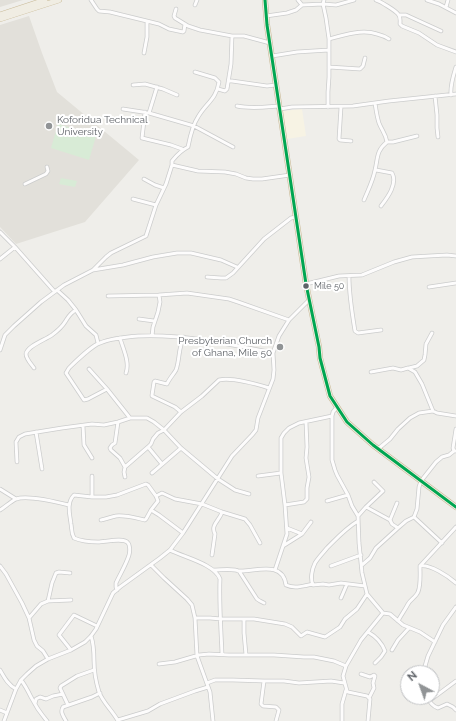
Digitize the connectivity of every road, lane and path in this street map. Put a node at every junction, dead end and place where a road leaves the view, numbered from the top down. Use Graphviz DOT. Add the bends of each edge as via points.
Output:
graph roads {
  1 [pos="45,0"];
  2 [pos="59,0"];
  3 [pos="91,0"];
  4 [pos="197,0"];
  5 [pos="264,0"];
  6 [pos="298,0"];
  7 [pos="354,0"];
  8 [pos="376,0"];
  9 [pos="427,0"];
  10 [pos="448,0"];
  11 [pos="384,1"];
  12 [pos="323,2"];
  13 [pos="195,5"];
  14 [pos="302,5"];
  15 [pos="446,7"];
  16 [pos="176,9"];
  17 [pos="456,13"];
  18 [pos="0,15"];
  19 [pos="266,16"];
  20 [pos="399,16"];
  21 [pos="0,20"];
  22 [pos="148,21"];
  23 [pos="185,24"];
  24 [pos="441,31"];
  25 [pos="232,36"];
  26 [pos="329,39"];
  27 [pos="389,39"];
  28 [pos="270,43"];
  29 [pos="329,50"];
  30 [pos="456,52"];
  31 [pos="144,53"];
  32 [pos="272,56"];
  33 [pos="365,58"];
  34 [pos="329,67"];
  35 [pos="456,67"];
  36 [pos="195,72"];
  37 [pos="229,81"];
  38 [pos="133,85"];
  39 [pos="276,85"];
  40 [pos="157,87"];
  41 [pos="218,89"];
  42 [pos="456,94"];
  43 [pos="177,95"];
  44 [pos="451,95"];
  45 [pos="435,96"];
  46 [pos="375,103"];
  47 [pos="237,106"];
  48 [pos="280,107"];
  49 [pos="328,107"];
  50 [pos="341,107"];
  51 [pos="123,109"];
  52 [pos="147,112"];
  53 [pos="194,126"];
  54 [pos="417,136"];
  55 [pos="438,137"];
  56 [pos="351,141"];
  57 [pos="387,142"];
  58 [pos="233,147"];
  59 [pos="182,149"];
  60 [pos="172,165"];
  61 [pos="47,167"];
  62 [pos="376,170"];
  63 [pos="290,175"];
  64 [pos="144,178"];
  65 [pos="25,184"];
  66 [pos="164,188"];
  67 [pos="133,199"];
  68 [pos="364,200"];
  69 [pos="156,205"];
  70 [pos="381,206"];
  71 [pos="296,217"];
  72 [pos="0,232"];
  73 [pos="15,247"];
  74 [pos="456,256"];
  75 [pos="0,259"];
  76 [pos="237,267"];
  77 [pos="93,270"];
  78 [pos="349,276"];
  79 [pos="207,277"];
  80 [pos="456,283"];
  81 [pos="306,284"];
  82 [pos="429,287"];
  83 [pos="56,291"];
  84 [pos="160,295"];
  85 [pos="108,296"];
  86 [pos="309,300"];
  87 [pos="76,310"];
  88 [pos="140,319"];
  89 [pos="289,320"];
  90 [pos="154,321"];
  91 [pos="381,330"];
  92 [pos="432,333"];
  93 [pos="152,336"];
  94 [pos="184,337"];
  95 [pos="120,338"];
  96 [pos="98,343"];
  97 [pos="0,350"];
  98 [pos="273,353"];
  99 [pos="417,366"];
  100 [pos="34,368"];
  101 [pos="408,368"];
  102 [pos="89,369"];
  103 [pos="372,372"];
  104 [pos="415,372"];
  105 [pos="126,373"];
  106 [pos="269,388"];
  107 [pos="107,389"];
  108 [pos="337,407"];
  109 [pos="433,411"];
  110 [pos="181,412"];
  111 [pos="332,416"];
  112 [pos="456,416"];
  113 [pos="130,418"];
  114 [pos="118,422"];
  115 [pos="306,422"];
  116 [pos="83,426"];
  117 [pos="164,430"];
  118 [pos="456,430"];
  119 [pos="36,432"];
  120 [pos="148,446"];
  121 [pos="181,448"];
  122 [pos="378,449"];
  123 [pos="455,451"];
  124 [pos="92,458"];
  125 [pos="17,462"];
  126 [pos="162,464"];
  127 [pos="125,467"];
  128 [pos="42,469"];
  129 [pos="152,473"];
  130 [pos="281,473"];
  131 [pos="92,476"];
  132 [pos="258,476"];
  133 [pos="125,477"];
  134 [pos="218,479"];
  135 [pos="421,481"];
  136 [pos="374,482"];
  137 [pos="0,489"];
  138 [pos="249,494"];
  139 [pos="348,495"];
  140 [pos="156,496"];
  141 [pos="92,497"];
  142 [pos="16,499"];
  143 [pos="326,501"];
  144 [pos="397,502"];
  145 [pos="202,504"];
  146 [pos="455,504"];
  147 [pos="69,505"];
  148 [pos="285,505"];
  149 [pos="366,507"];
  150 [pos="0,510"];
  151 [pos="151,510"];
  152 [pos="222,512"];
  153 [pos="358,516"];
  154 [pos="414,517"];
  155 [pos="101,520"];
  156 [pos="390,520"];
  157 [pos="358,521"];
  158 [pos="311,522"];
  159 [pos="456,527"];
  160 [pos="287,528"];
  161 [pos="398,528"];
  162 [pos="183,534"];
  163 [pos="302,534"];
  164 [pos="260,543"];
  165 [pos="442,543"];
  166 [pos="283,546"];
  167 [pos="170,550"];
  168 [pos="212,555"];
  169 [pos="361,555"];
  170 [pos="151,565"];
  171 [pos="362,565"];
  172 [pos="0,566"];
  173 [pos="331,566"];
  174 [pos="420,566"];
  175 [pos="211,570"];
  176 [pos="275,570"];
  177 [pos="239,571"];
  178 [pos="70,573"];
  179 [pos="456,583"];
  180 [pos="312,584"];
  181 [pos="347,584"];
  182 [pos="365,586"];
  183 [pos="117,590"];
  184 [pos="367,594"];
  185 [pos="341,598"];
  186 [pos="70,600"];
  187 [pos="48,601"];
  188 [pos="264,603"];
  189 [pos="455,608"];
  190 [pos="383,613"];
  191 [pos="29,618"];
  192 [pos="195,618"];
  193 [pos="221,619"];
  194 [pos="244,619"];
  195 [pos="398,621"];
  196 [pos="97,626"];
  197 [pos="409,628"];
  198 [pos="368,632"];
  199 [pos="91,636"];
  200 [pos="435,642"];
  201 [pos="71,650"];
  202 [pos="392,650"];
  203 [pos="222,654"];
  204 [pos="246,655"];
  205 [pos="197,656"];
  206 [pos="48,659"];
  207 [pos="375,663"];
  208 [pos="159,664"];
  209 [pos="425,665"];
  210 [pos="346,666"];
  211 [pos="0,670"];
  212 [pos="94,670"];
  213 [pos="361,674"];
  214 [pos="21,680"];
  215 [pos="264,681"];
  216 [pos="456,681"];
  217 [pos="207,683"];
  218 [pos="344,683"];
  219 [pos="208,687"];
  220 [pos="16,689"];
  221 [pos="346,690"];
  222 [pos="100,693"];
  223 [pos="440,693"];
  224 [pos="63,694"];
  225 [pos="369,698"];
  226 [pos="35,704"];
  227 [pos="456,704"];
  228 [pos="68,705"];
  229 [pos="432,705"];
  230 [pos="453,707"];
  231 [pos="0,710"];
  232 [pos="456,710"];
  233 [pos="6,713"];
  234 [pos="118,720"];
  235 [pos="4,721"];
  236 [pos="47,721"];
  237 [pos="66,721"];
  238 [pos="213,721"];
  239 [pos="276,721"];
  240 [pos="342,721"];
  241 [pos="368,721"];
  1 -- 18 [label="highway"];
  2 -- 21 [label="highway"];
  3 -- 22 [label="street" via="99,11"];
  4 -- 13 [label="street"];
  5 -- 19 [label="highway"];
  6 -- 14 [label="street"];
  7 -- 12 [label="street" via="336,5"];
  8 -- 11 [label="street"];
  9 -- 15 [label="street"];
  10 -- 15 [label="street"];
  11 -- 20 [label="street" via="384,4"];
  12 -- 14 [label="street"];
  12 -- 26 [label="street"];
  14 -- 19 [label="street" via="287,14"];
  15 -- 17 [label="street"];
  16 -- 23 [label="street" via="175,18"];
  19 -- 28 [label="highway"];
  20 -- 24 [label="street" via="406,16"];
  20 -- 30 [label="street" via="402,26"];
  22 -- 23 [label="street" via="183,32"];
  22 -- 31 [label="street"];
  23 -- 25 [label="street"];
  25 -- 28 [label="street" via="244,36"];
  25 -- 37 [label="street"];
  26 -- 27 [label="street" via="363,32 376,33"];
  26 -- 29 [label="street"];
  28 -- 32 [label="highway"];
  29 -- 32 [label="street"];
  29 -- 34 [label="street"];
  32 -- 39 [label="highway"];
  33 -- 34 [label="street" via="360,69"];
  34 -- 49 [label="street"];
  35 -- 44 [label="street"];
  36 -- 41 [label="street" via="217,79"];
  37 -- 39 [label="street"];
  37 -- 41 [label="street" via="226,90"];
  38 -- 40 [label="street"];
  39 -- 48 [label="highway"];
  40 -- 43 [label="street"];
  40 -- 52 [label="street"];
  41 -- 53 [label="street" via="214,98 198,116"];
  42 -- 44 [label="street"];
  44 -- 45 [label="street"];
  45 -- 46 [label="street"];
  45 -- 55 [label="street"];
  46 -- 50 [label="street"];
  46 -- 57 [label="street" via="379,124"];
  47 -- 48 [label="street"];
  48 -- 49 [label="street"];
  48 -- 63 [label="highway"];
  49 -- 50 [label="street"];
  50 -- 56 [label="street" via="339,139"];
  51 -- 52 [label="street"];
  52 -- 53 [label="street"];
  52 -- 59 [label="street" via="142,138"];
  53 -- 58 [label="street"];
  53 -- 59 [label="street" via="188,147"];
  54 -- 57 [label="street"];
  57 -- 62 [label="street" via="379,152"];
  59 -- 60 [label="street" via="172,161"];
  60 -- 63 [label="street" via="198,171 225,172 253,179"];
  60 -- 66 [label="street"];
  61 -- 65 [label="street" via="46,174"];
  62 -- 68 [label="street"];
  62 -- 70 [label="street" via="394,176 392,189"];
  63 -- 71 [label="highway"];
  64 -- 66 [label="street"];
  66 -- 69 [label="street"];
  67 -- 69 [label="street"];
  69 -- 77 [label="street" via="146,236 111,253"];
  71 -- 76 [label="street" via="291,218 264,240"];
  71 -- 81 [label="highway"];
  72 -- 73 [label="street"];
  73 -- 75 [label="street"];
  73 -- 83 [label="street"];
  74 -- 78 [label="street" via="412,257 367,274"];
  76 -- 77 [label="street" via="221,260 177,253"];
  76 -- 79 [label="street" via="226,278"];
  77 -- 83 [label="street"];
  78 -- 81 [label="street"];
  78 -- 91 [label="street" via="355,331 358,333"];
  80 -- 82 [label="street"];
  81 -- 86 [label="highway"];
  83 -- 87 [label="street"];
  83 -- 97 [label="street" via="5,335"];
  84 -- 85 [label="street"];
  84 -- 89 [label="street" via="187,293 229,299"];
  84 -- 90 [label="street"];
  86 -- 89 [label="street"];
  86 -- 108 [label="highway" via="325,380"];
  87 -- 96 [label="street" via="86,326 96,335"];
  87 -- 100 [label="street" via="71,312 54,334 35,344 28,351 27,357"];
  88 -- 90 [label="street"];
  89 -- 98 [label="street" via="279,336"];
  90 -- 93 [label="street"];
  92 -- 99 [label="street" via="426,344 424,360"];
  93 -- 94 [label="street"];
  93 -- 95 [label="street"];
  94 -- 98 [label="street"];
  94 -- 110 [label="street" via="174,372 167,384 155,381 152,395"];
  95 -- 96 [label="street"];
  95 -- 105 [label="street" via="127,362"];
  96 -- 107 [label="street" via="66,373 84,400"];
  98 -- 106 [label="street" via="273,379"];
  99 -- 101 [label="street"];
  99 -- 104 [label="street"];
  101 -- 103 [label="street"];
  101 -- 104 [label="street"];
  102 -- 107 [label="street"];
  104 -- 109 [label="street"];
  106 -- 110 [label="street" via="242,381 219,380"];
  106 -- 134 [label="street" via="256,430 232,456"];
  107 -- 113 [label="street"];
  108 -- 111 [label="street"];
  108 -- 122 [label="highway" via="347,422"];
  109 -- 112 [label="street"];
  109 -- 122 [label="street" via="410,418"];
  110 -- 117 [label="street"];
  111 -- 115 [label="street"];
  111 -- 139 [label="street" via="332,460"];
  113 -- 114 [label="street"];
  113 -- 117 [label="street" via="146,418"];
  114 -- 116 [label="street"];
  114 -- 127 [label="street" via="115,443 110,448"];
  115 -- 130 [label="street" via="289,428 281,438"];
  115 -- 148 [label="street" via="309,477 307,499 304,502"];
  116 -- 119 [label="street"];
  116 -- 124 [label="street" via="84,445"];
  117 -- 120 [label="street" via="158,433"];
  117 -- 121 [label="street"];
  118 -- 123 [label="street" via="453,448"];
  119 -- 125 [label="street" via="17,439"];
  119 -- 128 [label="street"];
  120 -- 126 [label="street"];
  120 -- 127 [label="street"];
  121 -- 126 [label="street"];
  121 -- 134 [label="street"];
  122 -- 135 [label="highway"];
  123 -- 135 [label="street" via="436,462"];
  126 -- 129 [label="street"];
  127 -- 133 [label="street"];
  130 -- 132 [label="street"];
  130 -- 148 [label="street"];
  131 -- 141 [label="street"];
  134 -- 138 [label="street" via="235,490"];
  134 -- 145 [label="street"];
  135 -- 146 [label="highway"];
  135 -- 154 [label="street"];
  136 -- 149 [label="street" via="383,491"];
  137 -- 142 [label="street"];
  139 -- 143 [label="street"];
  139 -- 153 [label="street"];
  140 -- 141 [label="street" via="146,484 117,495"];
  140 -- 145 [label="street" via="162,493 175,499"];
  140 -- 151 [label="street" via="158,501"];
  141 -- 147 [label="street" via="74,495"];
  142 -- 147 [label="street" via="24,497"];
  142 -- 150 [label="street"];
  144 -- 156 [label="street"];
  145 -- 152 [label="street"];
  145 -- 162 [label="street"];
  147 -- 183 [label="street" via="74,538 99,542 128,542 129,553 116,583"];
  148 -- 160 [label="street"];
  149 -- 153 [label="street"];
  149 -- 156 [label="street"];
  151 -- 155 [label="street" via="144,520 120,516"];
  151 -- 162 [label="street"];
  152 -- 164 [label="street" via="245,519"];
  152 -- 168 [label="street" via="213,528 215,534"];
  153 -- 157 [label="street"];
  154 -- 161 [label="street"];
  154 -- 165 [label="street"];
  156 -- 161 [label="street"];
  157 -- 169 [label="street"];
  157 -- 180 [label="street" via="342,532 316,561"];
  158 -- 163 [label="street"];
  159 -- 165 [label="street"];
  160 -- 163 [label="street"];
  160 -- 166 [label="street"];
  161 -- 171 [label="street"];
  162 -- 167 [label="street"];
  163 -- 166 [label="street"];
  165 -- 174 [label="street"];
  166 -- 176 [label="street"];
  167 -- 170 [label="street"];
  167 -- 175 [label="street"];
  169 -- 171 [label="street"];
  169 -- 173 [label="street"];
  170 -- 183 [label="street"];
  170 -- 192 [label="street" via="192,605"];
  171 -- 182 [label="street"];
  172 -- 191 [label="street"];
  174 -- 179 [label="street" via="430,567"];
  174 -- 195 [label="street" via="419,591 408,603"];
  175 -- 177 [label="street"];
  175 -- 193 [label="street" via="220,579"];
  176 -- 177 [label="street"];
  176 -- 180 [label="street" via="284,576 288,586"];
  177 -- 188 [label="street" via="260,602"];
  178 -- 187 [label="street" via="56,573"];
  180 -- 181 [label="street"];
  181 -- 182 [label="street"];
  181 -- 185 [label="street"];
  182 -- 184 [label="street"];
  183 -- 196 [label="street"];
  184 -- 190 [label="street"];
  184 -- 194 [label="street" via="340,627 324,637 307,632 301,636 285,624"];
  186 -- 187 [label="street"];
  187 -- 191 [label="street" via="41,604"];
  189 -- 200 [label="street"];
  190 -- 195 [label="street" via="390,614"];
  190 -- 198 [label="street"];
  191 -- 206 [label="street" via="34,640"];
  192 -- 193 [label="street"];
  192 -- 205 [label="street"];
  193 -- 194 [label="street"];
  193 -- 203 [label="street"];
  194 -- 204 [label="street"];
  195 -- 197 [label="street"];
  196 -- 199 [label="street"];
  196 -- 201 [label="street" via="74,615 59,635"];
  197 -- 200 [label="street"];
  197 -- 202 [label="street"];
  198 -- 207 [label="street" via="385,651"];
  198 -- 210 [label="street"];
  199 -- 201 [label="street"];
  199 -- 212 [label="street"];
  200 -- 209 [label="street"];
  201 -- 206 [label="street"];
  203 -- 204 [label="street"];
  203 -- 205 [label="street"];
  204 -- 210 [label="street" via="314,656"];
  205 -- 208 [label="street"];
  205 -- 217 [label="street"];
  206 -- 214 [label="street"];
  210 -- 218 [label="street"];
  211 -- 220 [label="street" via="11,687"];
  212 -- 222 [label="street"];
  212 -- 224 [label="street" via="77,676 63,685 60,688"];
  213 -- 225 [label="street" via="375,676 374,688"];
  214 -- 220 [label="street"];
  214 -- 226 [label="street"];
  215 -- 217 [label="street" via="218,680"];
  215 -- 218 [label="street"];
  215 -- 239 [label="street" via="261,704 279,710"];
  216 -- 223 [label="street"];
  217 -- 219 [label="street"];
  218 -- 221 [label="street"];
  219 -- 234 [label="street"];
  219 -- 238 [label="street"];
  220 -- 233 [label="street"];
  221 -- 225 [label="street"];
  221 -- 240 [label="street" via="342,704"];
  222 -- 228 [label="street"];
  222 -- 234 [label="street"];
  224 -- 226 [label="street" via="46,699 38,698"];
  224 -- 228 [label="street"];
  225 -- 241 [label="street"];
  226 -- 236 [label="street"];
  227 -- 230 [label="street"];
  228 -- 237 [label="street" via="61,711"];
  229 -- 230 [label="street" via="438,708 447,704"];
  230 -- 232 [label="street"];
  231 -- 233 [label="street"];
  233 -- 235 [label="street"];
}
